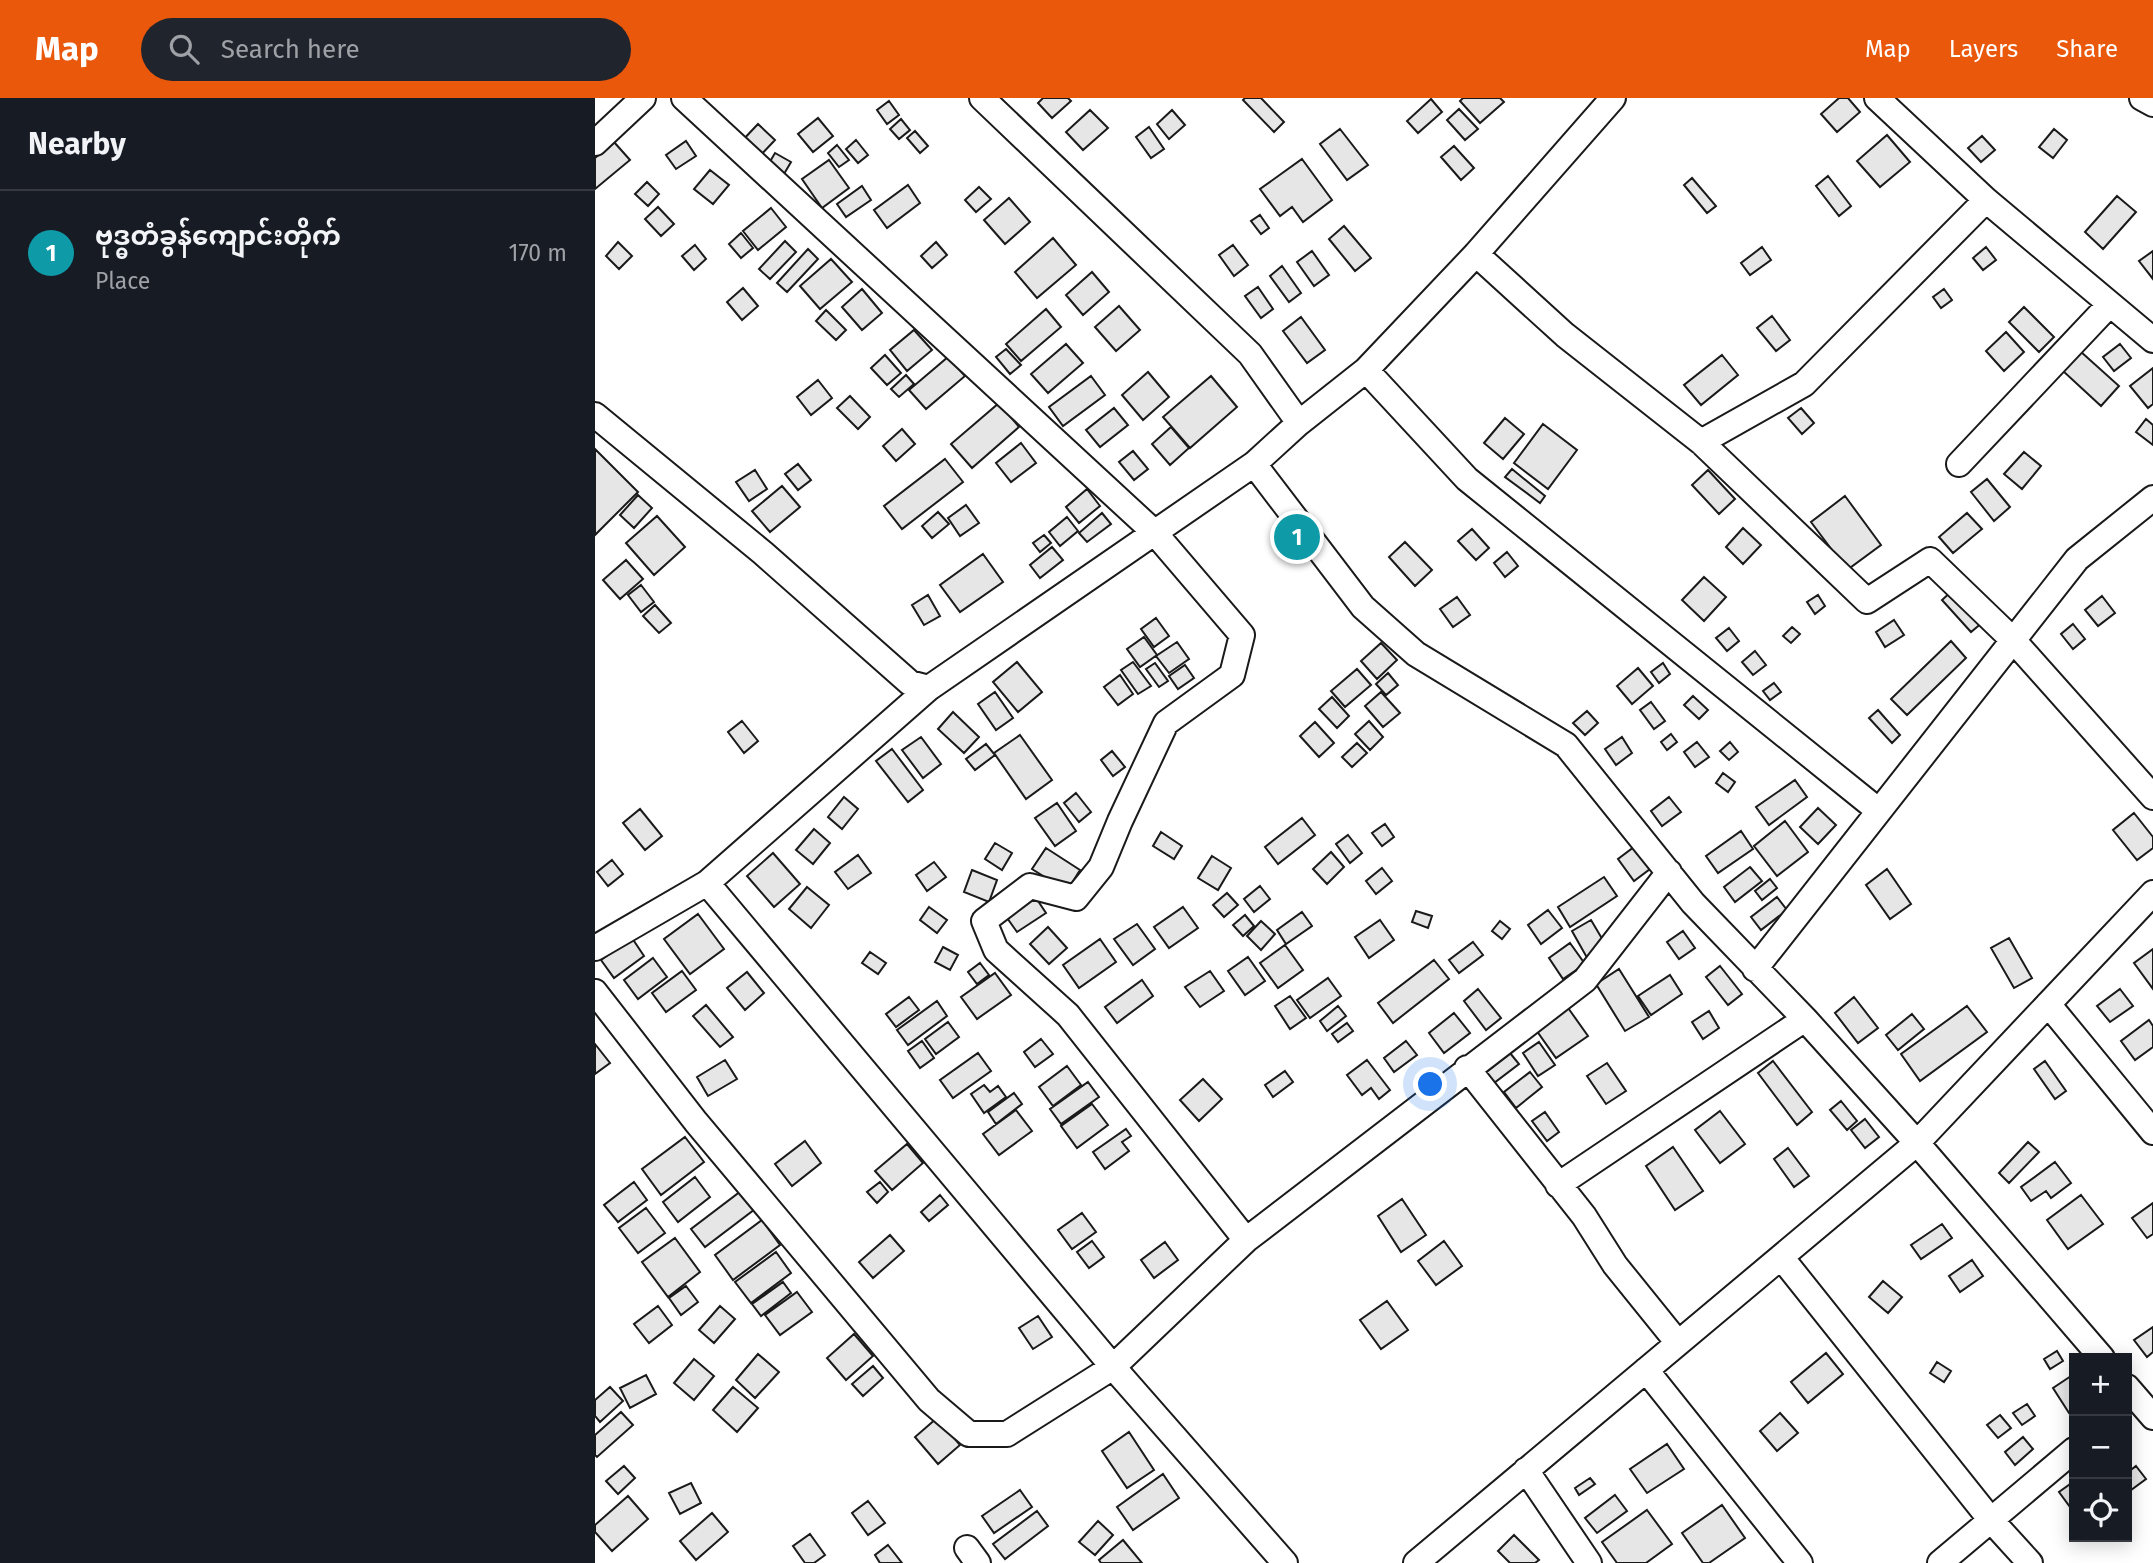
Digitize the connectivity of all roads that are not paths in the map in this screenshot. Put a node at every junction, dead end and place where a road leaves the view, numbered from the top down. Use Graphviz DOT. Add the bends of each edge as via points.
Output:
graph roads {
  1 [pos="643,98"];
  2 [pos="684,98"];
  3 [pos="982,98"];
  4 [pos="1613,98"];
  5 [pos="1877,98"];
  6 [pos="2142,98"];
  7 [pos="2153,104"];
  8 [pos="595,143"];
  9 [pos="1986,200"];
  10 [pos="1476,254"];
  11 [pos="2111,304"];
  12 [pos="2153,340"];
  13 [pos="1366,370"];
  14 [pos="595,415"];
  15 [pos="1299,423"];
  16 [pos="1701,442"];
  17 [pos="1254,464"];
  18 [pos="1959,464"];
  19 [pos="2153,500"];
  20 [pos="1154,532"];
  21 [pos="2013,640"];
  22 [pos="929,688"];
  23 [pos="2153,797"];
  24 [pos="1879,811"];
  25 [pos="1669,872"];
  26 [pos="707,883"];
  27 [pos="2153,893"];
  28 [pos="595,948"];
  29 [pos="1755,970"];
  30 [pos="595,992"];
  31 [pos="2048,1004"];
  32 [pos="1805,1019"];
  33 [pos="1467,1068"];
  34 [pos="2153,1132"];
  35 [pos="1917,1143"];
  36 [pos="1558,1185"];
  37 [pos="1246,1240"];
  38 [pos="1781,1257"];
  39 [pos="1678,1343"];
  40 [pos="2098,1353"];
  41 [pos="1113,1367"];
  42 [pos="1646,1370"];
  43 [pos="2069,1454"];
  44 [pos="1526,1470"];
  45 [pos="1990,1519"];
  46 [pos="1285,1563"];
  47 [pos="1416,1563"];
  48 [pos="1589,1563"];
  49 [pos="1800,1563"];
  50 [pos="1940,1563"];
  51 [pos="2030,1563"];
  1 -- 8 [label="street"];
  2 -- 20 [label="street"];
  3 -- 15 [label="street" via="1250,354"];
  4 -- 10 [label="street"];
  5 -- 9 [label="street"];
  6 -- 7 [label="street"];
  9 -- 11 [label="street"];
  9 -- 16 [label="street" via="1804,384"];
  10 -- 13 [label="street"];
  10 -- 16 [label="street" via="1565,335"];
  11 -- 12 [label="street"];
  11 -- 18 [label="street"];
  13 -- 15 [label="street"];
  13 -- 24 [label="street" via="1467,478"];
  14 -- 22 [label="street" via="763,553 910,683"];
  15 -- 17 [label="street"];
  16 -- 21 [label="street" via="1867,601 1930,560"];
  17 -- 20 [label="street"];
  17 -- 25 [label="street" via="1363,607 1416,654 1566,745"];
  19 -- 21 [label="street" via="2077,559"];
  20 -- 22 [label="street"];
  20 -- 37 [label="street" via="1242,635 1232,676 1166,723 1101,867 1076,898 1030,886 984,920 996,950 1068,1015"];
  21 -- 23 [label="street"];
  21 -- 24 [label="street"];
  22 -- 26 [label="street"];
  24 -- 29 [label="street"];
  25 -- 29 [label="street"];
  25 -- 33 [label="street" via="1584,980"];
  26 -- 28 [label="street"];
  26 -- 41 [label="street"];
  27 -- 31 [label="street"];
  29 -- 32 [label="street"];
  30 -- 41 [label="street" via="696,1122 929,1400 969,1434 1006,1434"];
  31 -- 34 [label="street"];
  31 -- 35 [label="street"];
  32 -- 35 [label="street"];
  32 -- 36 [label="street"];
  33 -- 36 [label="street"];
  33 -- 37 [label="street"];
  35 -- 38 [label="street"];
  35 -- 40 [label="street"];
  36 -- 39 [label="street"];
  37 -- 41 [label="street"];
  38 -- 39 [label="street"];
  38 -- 45 [label="street"];
  39 -- 42 [label="street"];
  41 -- 46 [label="street"];
  42 -- 44 [label="street"];
  42 -- 49 [label="street"];
  43 -- 45 [label="street"];
  44 -- 47 [label="street"];
  44 -- 48 [label="street"];
  45 -- 50 [label="street"];
  45 -- 51 [label="street"];
}
